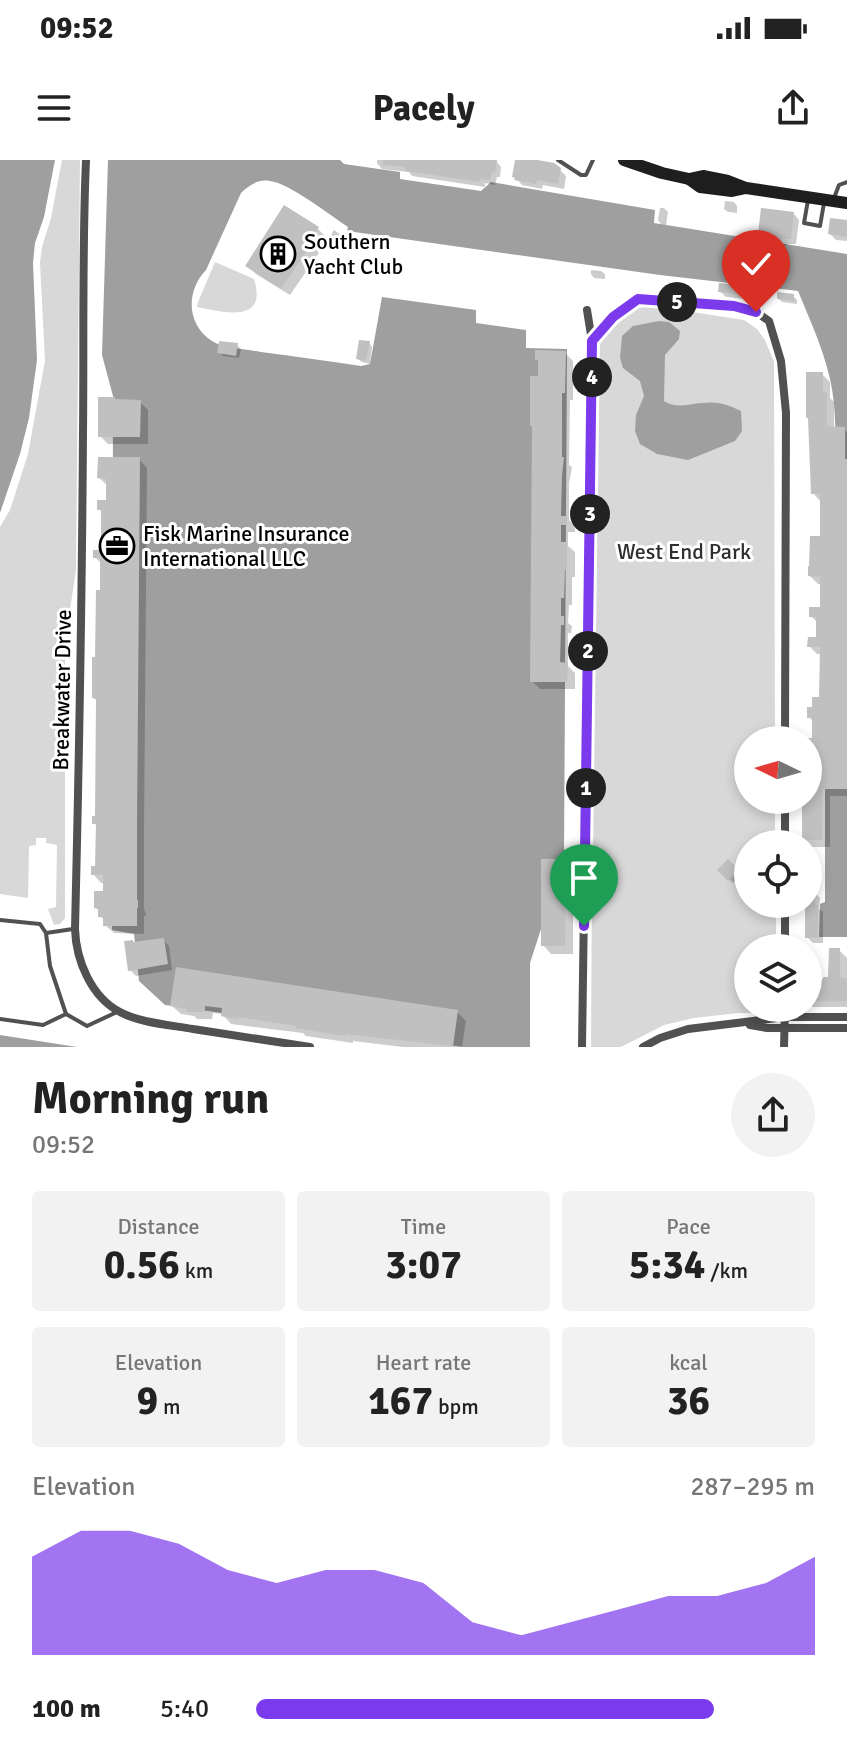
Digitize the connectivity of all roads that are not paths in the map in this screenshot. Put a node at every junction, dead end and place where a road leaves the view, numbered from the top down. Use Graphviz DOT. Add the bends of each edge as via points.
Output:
graph roads {
  1 [pos="86,160"];
  2 [pos="558,160"];
  3 [pos="593,160"];
  4 [pos="624,160"];
  5 [pos="847,182"];
  6 [pos="808,197"];
  7 [pos="829,200"];
  8 [pos="847,203"];
  9 [pos="587,310"];
  10 [pos="592,341"];
  11 [pos="785,726"];
  12 [pos="0,920"];
  13 [pos="75,929"];
  14 [pos="46,933"];
  15 [pos="118,1011"];
  16 [pos="66,1014"];
  17 [pos="822,1015"];
  18 [pos="847,1017"];
  19 [pos="0,1019"];
  20 [pos="745,1022"];
  21 [pos="785,1022"];
  22 [pos="741,1023"];
  23 [pos="785,1028"];
  24 [pos="847,1028"];
  25 [pos="310,1047"];
  26 [pos="582,1047"];
  27 [pos="643,1047"];
  28 [pos="784,1047"];
  1 -- 13 [label="street, Breakwater Drive"];
  2 -- 3 [label="lane" via="586,175"];
  4 -- 6 [label="street" via="700,187"];
  5 -- 7 [label="lane"];
  6 -- 7 [label="street"];
  6 -- 7 [label="lane" via="804,223 820,226"];
  7 -- 8 [label="street"];
  9 -- 10 [label="street"];
  10 -- 11 [label="street" via="638,299 734,306 769,321 781,361 786,413"];
  10 -- 26 [label="street"];
  12 -- 14 [label="lane" via="40,924"];
  13 -- 14 [label="lane"];
  13 -- 15 [label="street, Breakwater Drive" via="81,965 94,989"];
  14 -- 16 [label="lane" via="50,966"];
  15 -- 16 [label="lane" via="87,1026"];
  15 -- 25 [label="street, Breakwater Drive"];
  16 -- 19 [label="lane" via="43,1025"];
  17 -- 18 [label="street"];
  20 -- 22 [label="street"];
  21 -- 23 [label="street"];
  22 -- 23 [label="street"];
  22 -- 27 [label="street" via="677,1032"];
  23 -- 24 [label="street"];
  23 -- 28 [label="street"];
}
